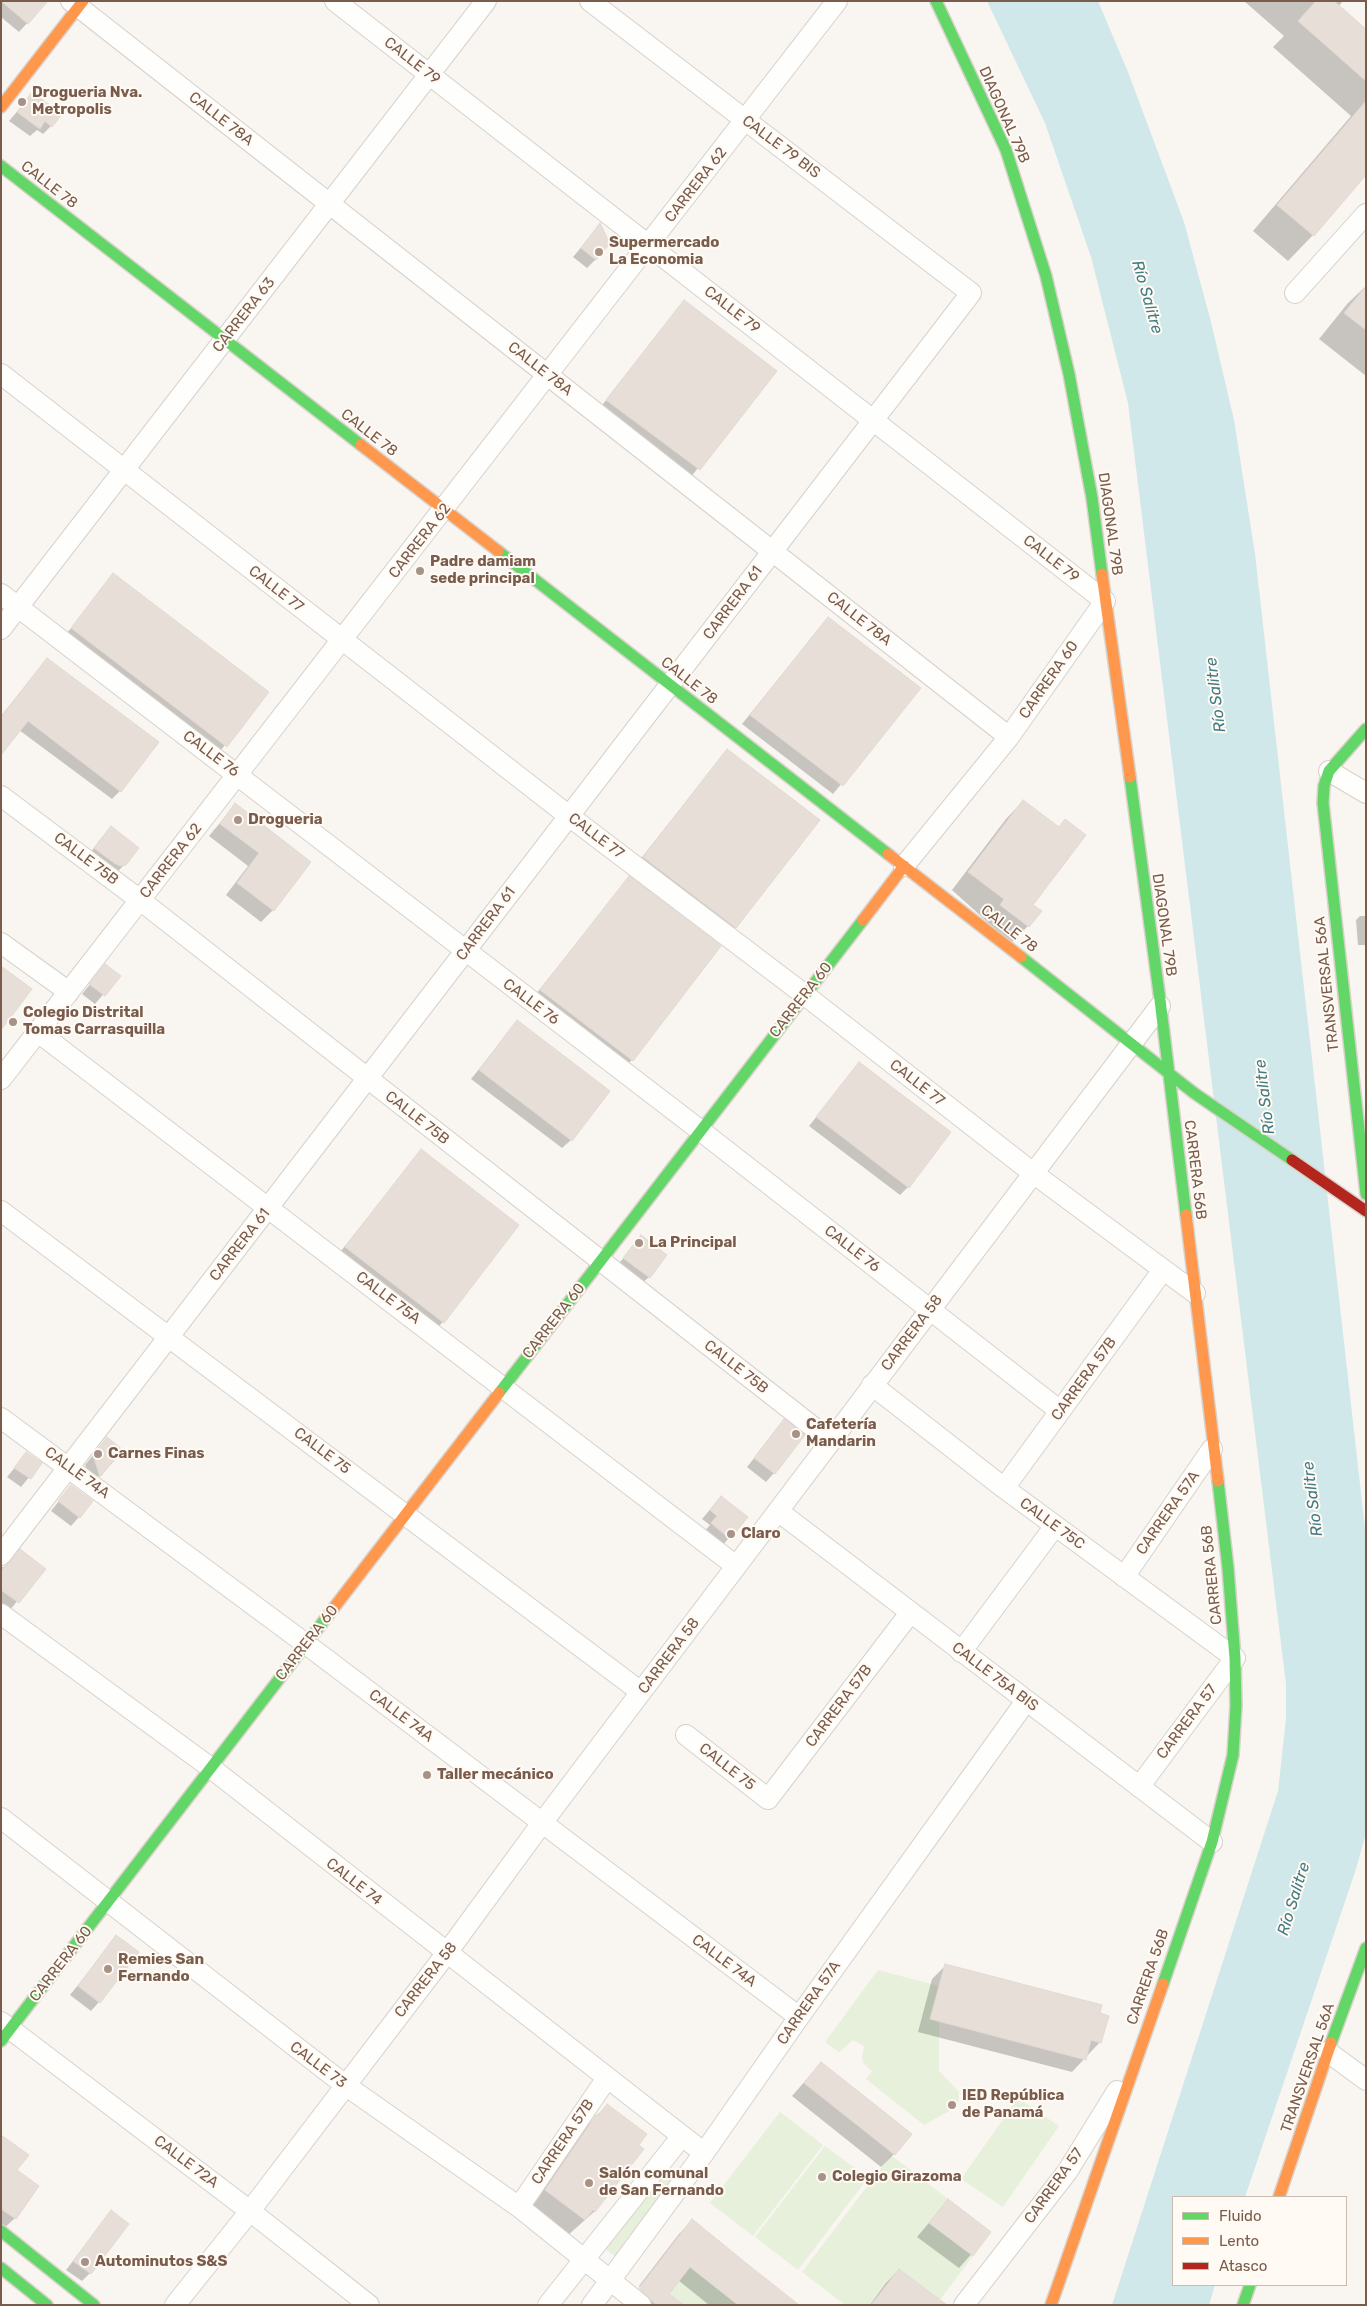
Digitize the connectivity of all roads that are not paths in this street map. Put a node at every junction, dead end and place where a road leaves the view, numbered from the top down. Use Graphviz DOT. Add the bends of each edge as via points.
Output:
graph roads {
  1 [pos="335,1"];
  2 [pos="486,1"];
  3 [pos="590,1"];
  4 [pos="837,1"];
  5 [pos="936,1"];
  6 [pos="77,3"];
  7 [pos="429,75"];
  8 [pos="1,108"];
  9 [pos="746,120"];
  10 [pos="1,166"];
  11 [pos="330,204"];
  12 [pos="1366,214"];
  13 [pos="649,246"];
  14 [pos="971,293"];
  15 [pos="1295,293"];
  16 [pos="225,340"];
  17 [pos="1,374"];
  18 [pos="548,375"];
  19 [pos="873,420"];
  20 [pos="124,470"];
  21 [pos="444,510"];
  22 [pos="772,551"];
  23 [pos="1,594"];
  24 [pos="1105,601"];
  25 [pos="18,607"];
  26 [pos="1,629"];
  27 [pos="342,640"];
  28 [pos="670,685"];
  29 [pos="1366,729"];
  30 [pos="1009,737"];
  31 [pos="1329,771"];
  32 [pos="238,775"];
  33 [pos="1366,793"];
  34 [pos="1,796"];
  35 [pos="569,816"];
  36 [pos="904,866"];
  37 [pos="140,900"];
  38 [pos="1,943"];
  39 [pos="465,951"];
  40 [pos="69,992"];
  41 [pos="805,994"];
  42 [pos="1160,1006"];
  43 [pos="38,1032"];
  44 [pos="1130,1043"];
  45 [pos="1168,1072"];
  46 [pos="367,1079"];
  47 [pos="1,1080"];
  48 [pos="700,1131"];
  49 [pos="1033,1174"];
  50 [pos="1366,1194"];
  51 [pos="268,1208"];
  52 [pos="1,1211"];
  53 [pos="1366,1211"];
  54 [pos="600,1262"];
  55 [pos="1163,1270"];
  56 [pos="1195,1293"];
  57 [pos="929,1310"];
  58 [pos="169,1337"];
  59 [pos="872,1385"];
  60 [pos="504,1386"];
  61 [pos="1060,1411"];
  62 [pos="1,1418"];
  63 [pos="831,1441"];
  64 [pos="1212,1449"];
  65 [pos="69,1467"];
  66 [pos="1004,1488"];
  67 [pos="778,1511"];
  68 [pos="406,1514"];
  69 [pos="1056,1526"];
  70 [pos="1,1555"];
  71 [pos="736,1566"];
  72 [pos="1124,1577"];
  73 [pos="910,1613"];
  74 [pos="1,1614"];
  75 [pos="306,1644"];
  76 [pos="961,1652"];
  77 [pos="1235,1658"];
  78 [pos="641,1692"];
  79 [pos="1026,1701"];
  80 [pos="686,1735"];
  81 [pos="210,1768"];
  82 [pos="1139,1787"];
  83 [pos="768,1799"];
  84 [pos="1,1818"];
  85 [pos="542,1823"];
  86 [pos="1212,1842"];
  87 [pos="109,1901"];
  88 [pos="1366,1948"];
  89 [pos="446,1954"];
  90 [pos="799,2017"];
  91 [pos="4,2031"];
  92 [pos="1328,2052"];
  93 [pos="1134,2062"];
  94 [pos="607,2078"];
  95 [pos="1366,2080"];
  96 [pos="345,2085"];
  97 [pos="682,2136"];
  98 [pos="704,2153"];
  99 [pos="1279,2196"];
  100 [pos="519,2207"];
  101 [pos="250,2211"];
  102 [pos="1,2231"];
  103 [pos="584,2258"];
  104 [pos="1,2268"];
  105 [pos="610,2280"];
  106 [pos="1250,2286"];
  107 [pos="47,2305"];
  108 [pos="94,2305"];
  109 [pos="175,2305"];
  110 [pos="369,2305"];
  111 [pos="548,2305"];
  112 [pos="592,2305"];
  113 [pos="641,2305"];
  114 [pos="964,2305"];
  115 [pos="1051,2305"];
  116 [pos="1243,2305"];
  1 -- 7 [label="street, CALLE 79"];
  2 -- 7 [label="street, CARRERA 63"];
  3 -- 9 [label="street, CALLE 79 BIS"];
  4 -- 9 [label="street, CARRERA 62"];
  5 -- 24 [label="street, DIAGONAL 79B" via="1006,150 1046,276 1069,374 1092,498"];
  6 -- 8 [label="street"];
  6 -- 11 [label="street, CALLE 78A"];
  7 -- 11 [label="street, CARRERA 63"];
  7 -- 13 [label="street, CALLE 79"];
  9 -- 13 [label="street, CARRERA 62"];
  9 -- 14 [label="street, CALLE 79 BIS"];
  10 -- 16 [label="street, CALLE 78"];
  11 -- 16 [label="street, CARRERA 63"];
  11 -- 18 [label="street, CALLE 78A"];
  12 -- 15 [label="street"];
  13 -- 18 [label="street, CARRERA 62"];
  13 -- 19 [label="street, CALLE 79"];
  14 -- 19 [label="street, CARRERA 61"];
  16 -- 20 [label="street, CARRERA 63"];
  16 -- 21 [label="street, CALLE 78"];
  17 -- 20 [label="street, CALLE 77"];
  18 -- 21 [label="street, CARRERA 62"];
  18 -- 22 [label="street, CALLE 78A"];
  19 -- 22 [label="street, CARRERA 61"];
  19 -- 24 [label="street, CALLE 79"];
  20 -- 25 [label="street, CARRERA 63"];
  20 -- 27 [label="street, CALLE 77"];
  21 -- 27 [label="street, CARRERA 62"];
  21 -- 28 [label="street, CALLE 78"];
  22 -- 28 [label="street, CARRERA 61"];
  22 -- 30 [label="street, CALLE 78A"];
  23 -- 25 [label="street, CALLE 76"];
  24 -- 30 [label="street, CARRERA 60"];
  24 -- 42 [label="street, DIAGONAL 79B"];
  25 -- 26 [label="street, CARRERA 63"];
  25 -- 32 [label="street, CALLE 76"];
  27 -- 32 [label="street, CARRERA 62"];
  27 -- 35 [label="street, CALLE 77"];
  28 -- 35 [label="street, CARRERA 61"];
  28 -- 36 [label="street, CALLE 78"];
  29 -- 31 [label="street"];
  30 -- 36 [label="street, CARRERA 60"];
  31 -- 33 [label="street"];
  31 -- 50 [label="street, TRANSVERSAL 56A" via="1324,786 1324,826"];
  32 -- 37 [label="street, CARRERA 62"];
  32 -- 39 [label="street, CALLE 76"];
  34 -- 37 [label="street, CALLE 75B"];
  35 -- 39 [label="street, CARRERA 61"];
  35 -- 41 [label="street, CALLE 77"];
  36 -- 41 [label="street, CARRERA 60"];
  36 -- 44 [label="street, CALLE 78"];
  37 -- 40 [label="street, CARRERA 62"];
  37 -- 46 [label="street, CALLE 75B"];
  38 -- 40 [label="street"];
  39 -- 46 [label="street, CARRERA 61"];
  39 -- 48 [label="street, CALLE 76"];
  40 -- 43 [label="street, CARRERA 62"];
  41 -- 48 [label="street, CARRERA 60"];
  41 -- 49 [label="street, CALLE 77"];
  42 -- 44 [label="street, CARRERA 58"];
  42 -- 45 [label="street, DIAGONAL 79B"];
  43 -- 47 [label="street, CARRERA 62"];
  43 -- 51 [label="street, CALLE 75A"];
  44 -- 45 [label="street, CALLE 78"];
  44 -- 49 [label="street, CARRERA 58"];
  45 -- 53 [label="street, CALLE 78"];
  45 -- 56 [label="street, CARRERA 56B"];
  46 -- 51 [label="street, CARRERA 61"];
  46 -- 54 [label="street, CALLE 75B"];
  48 -- 54 [label="street, CARRERA 60"];
  48 -- 57 [label="street, CALLE 76"];
  49 -- 55 [label="street, CALLE 77"];
  49 -- 57 [label="street, CARRERA 58"];
  51 -- 58 [label="street, CARRERA 61"];
  51 -- 60 [label="street, CALLE 75A"];
  52 -- 58 [label="street, CALLE 75"];
  54 -- 60 [label="street, CARRERA 60"];
  54 -- 63 [label="street, CALLE 75B"];
  55 -- 56 [label="street, CALLE 77"];
  55 -- 61 [label="street, CARRERA 57B"];
  56 -- 64 [label="street, CARRERA 56B"];
  57 -- 59 [label="street, CARRERA 58"];
  57 -- 61 [label="street, CALLE 76"];
  58 -- 65 [label="street, CARRERA 61"];
  58 -- 68 [label="street, CALLE 75"];
  59 -- 63 [label="street, CARRERA 58"];
  59 -- 66 [label="street, CALLE 75C"];
  60 -- 68 [label="street, CARRERA 60"];
  60 -- 71 [label="street, CALLE 75A"];
  61 -- 66 [label="street, CARRERA 57B"];
  62 -- 65 [label="street, CALLE 74A"];
  63 -- 67 [label="street, CARRERA 58"];
  64 -- 72 [label="street, CARRERA 57A"];
  64 -- 77 [label="street, CARRERA 56B" via="1228,1568"];
  65 -- 70 [label="street, CARRERA 61"];
  65 -- 75 [label="street, CALLE 74A"];
  66 -- 69 [label="street, CALLE 75C"];
  67 -- 71 [label="street, CARRERA 58"];
  67 -- 73 [label="street, CALLE 75A BIS"];
  68 -- 75 [label="street, CARRERA 60"];
  68 -- 78 [label="street, CALLE 75"];
  69 -- 72 [label="street, CALLE 75C"];
  69 -- 76 [label="street"];
  71 -- 78 [label="street, CARRERA 58"];
  72 -- 77 [label="street, CALLE 75C"];
  73 -- 76 [label="street, CALLE 75A BIS"];
  73 -- 83 [label="street, CARRERA 57B"];
  74 -- 81 [label="street, CALLE 74"];
  75 -- 81 [label="street, CARRERA 60"];
  75 -- 85 [label="street, CALLE 74A"];
  76 -- 79 [label="street, CALLE 75A BIS"];
  77 -- 82 [label="street, CARRERA 57"];
  77 -- 86 [label="street, CARRERA 56B" via="1233,1755"];
  78 -- 85 [label="street, CARRERA 58"];
  79 -- 82 [label="street, CALLE 75A BIS"];
  79 -- 90 [label="street, CARRERA 57A"];
  80 -- 83 [label="street, CALLE 75"];
  81 -- 87 [label="street, CARRERA 60"];
  81 -- 89 [label="street, CALLE 74"];
  82 -- 86 [label="street, CALLE 75A BIS"];
  84 -- 87 [label="street, CALLE 73"];
  85 -- 89 [label="street, CARRERA 58"];
  85 -- 90 [label="street, CALLE 74A"];
  86 -- 93 [label="street, CARRERA 56B"];
  87 -- 91 [label="street, CARRERA 60"];
  87 -- 96 [label="street, CALLE 73"];
  88 -- 92 [label="street, TRANSVERSAL 56A"];
  89 -- 94 [label="street, CALLE 74"];
  89 -- 96 [label="street, CARRERA 58"];
  90 -- 98 [label="street, CARRERA 57A"];
  91 -- 101 [label="street, CALLE 72A"];
  92 -- 95 [label="street"];
  92 -- 99 [label="street, TRANSVERSAL 56A"];
  93 -- 114 [label="street, CARRERA 57" via="1067,2172"];
  93 -- 115 [label="street"];
  94 -- 97 [label="street, CALLE 74"];
  94 -- 100 [label="street, CARRERA 57B"];
  96 -- 100 [label="street, CALLE 73"];
  96 -- 101 [label="street, CARRERA 58"];
  97 -- 98 [label="street, CALLE 74"];
  97 -- 103 [label="street"];
  98 -- 105 [label="street, CARRERA 57A"];
  100 -- 103 [label="street, CALLE 73"];
  101 -- 109 [label="street, CARRERA 58"];
  101 -- 110 [label="street, CALLE 72A"];
  102 -- 108 [label="street"];
  103 -- 105 [label="street, CALLE 73"];
  103 -- 111 [label="street"];
  104 -- 107 [label="street"];
  105 -- 112 [label="street, CARRERA 57A"];
  105 -- 113 [label="street, CALLE 73"];
  106 -- 116 [label="street"];
}
